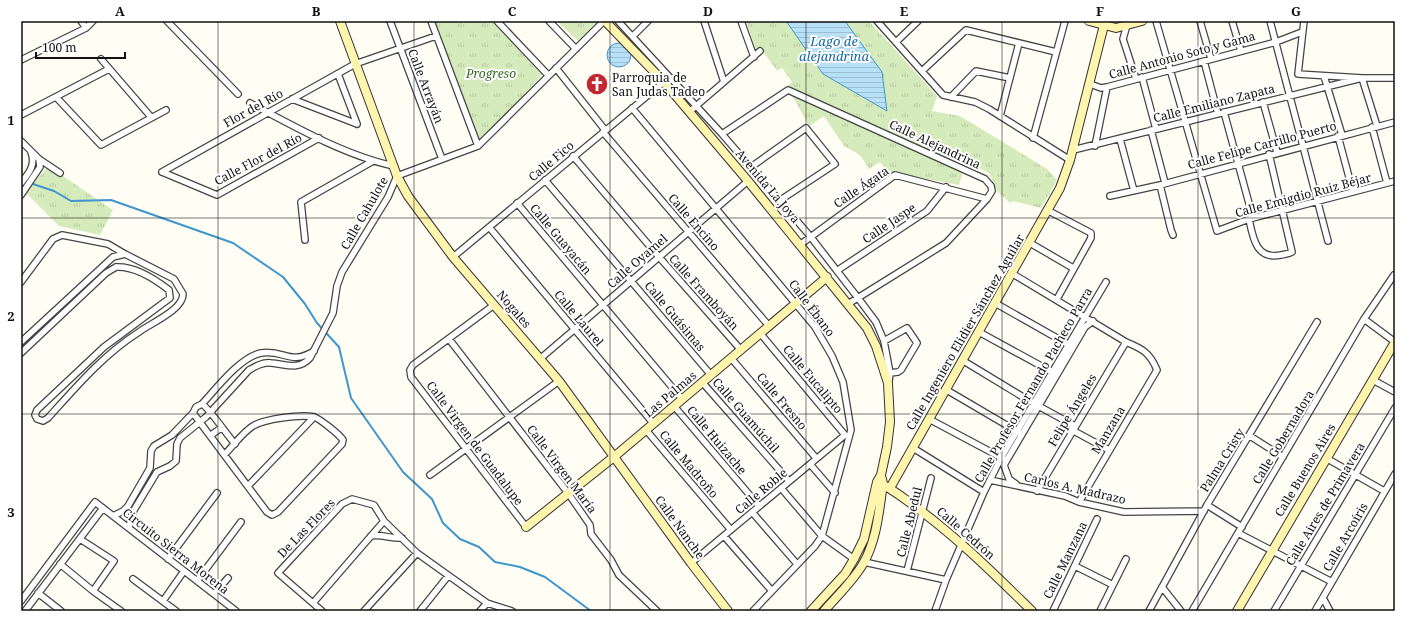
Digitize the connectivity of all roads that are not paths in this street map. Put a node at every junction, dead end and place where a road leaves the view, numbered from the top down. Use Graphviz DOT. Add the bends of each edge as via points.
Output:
graph roads {
  1 [pos="81,21"];
  2 [pos="93,21"];
  3 [pos="167,21"];
  4 [pos="340,21"];
  5 [pos="390,21"];
  6 [pos="431,21"];
  7 [pos="497,21"];
  8 [pos="549,21"];
  9 [pos="604,21"];
  10 [pos="618,21"];
  11 [pos="648,21"];
  12 [pos="704,21"];
  13 [pos="741,21"];
  14 [pos="877,21"];
  15 [pos="918,21"];
  16 [pos="1065,21"];
  17 [pos="1089,21"];
  18 [pos="1142,21"];
  19 [pos="1156,21"];
  20 [pos="1200,21"];
  21 [pos="1232,21"];
  22 [pos="1270,21"];
  23 [pos="1304,21"];
  24 [pos="1105,23"];
  25 [pos="1127,25"];
  26 [pos="86,28"];
  27 [pos="1302,32"];
  28 [pos="436,36"];
  29 [pos="633,36"];
  30 [pos="896,42"];
  31 [pos="1276,42"];
  32 [pos="1019,43"];
  33 [pos="399,49"];
  34 [pos="576,49"];
  35 [pos="760,51"];
  36 [pos="1241,51"];
  37 [pos="1056,52"];
  38 [pos="754,57"];
  39 [pos="101,59"];
  40 [pos="1211,59"];
  41 [pos="21,60"];
  42 [pos="1204,61"];
  43 [pos="355,64"];
  44 [pos="556,68"];
  45 [pos="109,69"];
  46 [pos="1171,70"];
  47 [pos="922,71"];
  48 [pos="338,74"];
  49 [pos="548,75"];
  50 [pos="1324,76"];
  51 [pos="1010,78"];
  52 [pos="1139,78"];
  53 [pos="1362,78"];
  54 [pos="1395,78"];
  55 [pos="664,82"];
  56 [pos="724,82"];
  57 [pos="1090,84"];
  58 [pos="1328,86"];
  59 [pos="1107,87"];
  60 [pos="238,94"];
  61 [pos="1290,96"];
  62 [pos="56,97"];
  63 [pos="952,97"];
  64 [pos="292,99"];
  65 [pos="1263,102"];
  66 [pos="250,103"];
  67 [pos="697,105"];
  68 [pos="632,108"];
  69 [pos="166,110"];
  70 [pos="689,112"];
  71 [pos="267,113"];
  72 [pos="1221,113"];
  73 [pos="21,115"];
  74 [pos="1000,116"];
  75 [pos="151,117"];
  76 [pos="1185,122"];
  77 [pos="1395,122"];
  78 [pos="1374,127"];
  79 [pos="1154,130"];
  80 [pos="604,131"];
  81 [pos="722,134"];
  82 [pos="1340,136"];
  83 [pos="319,138"];
  84 [pos="1033,138"];
  85 [pos="1120,139"];
  86 [pos="21,141"];
  87 [pos="1303,145"];
  88 [pos="478,146"];
  89 [pos="1095,146"];
  90 [pos="1072,150"];
  91 [pos="1277,152"];
  92 [pos="1269,154"];
  93 [pos="573,156"];
  94 [pos="442,159"];
  95 [pos="37,160"];
  96 [pos="1070,160"];
  97 [pos="373,161"];
  98 [pos="1238,163"];
  99 [pos="394,166"];
  100 [pos="751,167"];
  101 [pos="162,172"];
  102 [pos="60,173"];
  103 [pos="1199,174"];
  104 [pos="397,176"];
  105 [pos="23,180"];
  106 [pos="545,180"];
  107 [pos="748,181"];
  108 [pos="1395,181"];
  109 [pos="1388,183"];
  110 [pos="29,184"];
  111 [pos="1163,184"];
  112 [pos="946,187"];
  113 [pos="1134,191"];
  114 [pos="1353,192"];
  115 [pos="21,195"];
  116 [pos="1110,196"];
  117 [pos="987,199"];
  118 [pos="779,201"];
  119 [pos="1318,202"];
  120 [pos="517,203"];
  121 [pos="716,208"];
  122 [pos="1047,210"];
  123 [pos="1282,210"];
  124 [pos="1251,219"];
  125 [pos="489,227"];
  126 [pos="688,232"];
  127 [pos="1173,235"];
  128 [pos="810,236"];
  129 [pos="305,240"];
  130 [pos="1328,241"];
  131 [pos="1030,243"];
  132 [pos="108,244"];
  133 [pos="801,244"];
  134 [pos="125,254"];
  135 [pos="113,257"];
  136 [pos="453,257"];
  137 [pos="658,257"];
  138 [pos="123,266"];
  139 [pos="116,267"];
  140 [pos="1073,268"];
  141 [pos="838,270"];
  142 [pos="1013,274"];
  143 [pos="1394,275"];
  144 [pos="827,277"];
  145 [pos="631,281"];
  146 [pos="21,282"];
  147 [pos="1106,282"];
  148 [pos="180,288"];
  149 [pos="169,290"];
  150 [pos="170,298"];
  151 [pos="858,298"];
  152 [pos="1057,299"];
  153 [pos="182,300"];
  154 [pos="796,303"];
  155 [pos="848,304"];
  156 [pos="995,304"];
  157 [pos="494,305"];
  158 [pos="602,306"];
  159 [pos="1084,316"];
  160 [pos="1364,319"];
  161 [pos="1093,321"];
  162 [pos="1317,322"];
  163 [pos="769,326"];
  164 [pos="574,330"];
  165 [pos="979,332"];
  166 [pos="760,333"];
  167 [pos="449,339"];
  168 [pos="884,341"];
  169 [pos="21,342"];
  170 [pos="1126,342"];
  171 [pos="1395,342"];
  172 [pos="317,346"];
  173 [pos="1071,346"];
  174 [pos="741,350"];
  175 [pos="21,353"];
  176 [pos="541,358"];
  177 [pos="731,358"];
  178 [pos="962,360"];
  179 [pos="890,373"];
  180 [pos="1055,374"];
  181 [pos="711,375"];
  182 [pos="559,380"];
  183 [pos="1372,380"];
  184 [pos="702,382"];
  185 [pos="888,383"];
  186 [pos="946,390"];
  187 [pos="1395,392"];
  188 [pos="682,399"];
  189 [pos="202,404"];
  190 [pos="1036,405"];
  191 [pos="674,406"];
  192 [pos="1395,408"];
  193 [pos="210,411"];
  194 [pos="193,413"];
  195 [pos="314,417"];
  196 [pos="509,418"];
  197 [pos="929,419"];
  198 [pos="199,421"];
  199 [pos="654,423"];
  200 [pos="221,428"];
  201 [pos="1074,428"];
  202 [pos="646,430"];
  203 [pos="1020,433"];
  204 [pos="211,436"];
  205 [pos="847,436"];
  206 [pos="1250,436"];
  207 [pos="235,444"];
  208 [pos="913,448"];
  209 [pos="466,450"];
  210 [pos="1109,450"];
  211 [pos="225,454"];
  212 [pos="615,456"];
  213 [pos="816,458"];
  214 [pos="1283,458"];
  215 [pos="1326,458"];
  216 [pos="1004,459"];
  217 [pos="810,464"];
  218 [pos="1395,474"];
  219 [pos="430,475"];
  220 [pos="1355,475"];
  221 [pos="931,478"];
  222 [pos="990,480"];
  223 [pos="789,482"];
  224 [pos="883,482"];
  225 [pos="248,486"];
  226 [pos="1020,487"];
  227 [pos="781,488"];
  228 [pos="1037,491"];
  229 [pos="1384,491"];
  230 [pos="984,492"];
  231 [pos="217,493"];
  232 [pos="568,493"];
  233 [pos="835,493"];
  234 [pos="1079,502"];
  235 [pos="1207,505"];
  236 [pos="759,506"];
  237 [pos="103,508"];
  238 [pos="1204,511"];
  239 [pos="752,512"];
  240 [pos="922,512"];
  241 [pos="113,516"];
  242 [pos="1097,519"];
  243 [pos="241,522"];
  244 [pos="384,522"];
  245 [pos="526,527"];
  246 [pos="1242,527"];
  247 [pos="130,528"];
  248 [pos="731,530"];
  249 [pos="1238,533"];
  250 [pos="371,536"];
  251 [pos="724,536"];
  252 [pos="822,536"];
  253 [pos="402,538"];
  254 [pos="80,539"];
  255 [pos="962,544"];
  256 [pos="1271,552"];
  257 [pos="417,553"];
  258 [pos="168,559"];
  259 [pos="854,559"];
  260 [pos="1126,559"];
  261 [pos="864,562"];
  262 [pos="691,563"];
  263 [pos="60,564"];
  264 [pos="798,564"];
  265 [pos="1075,566"];
  266 [pos="1300,567"];
  267 [pos="184,571"];
  268 [pos="907,571"];
  269 [pos="448,576"];
  270 [pos="228,578"];
  271 [pos="134,579"];
  272 [pos="946,580"];
  273 [pos="197,581"];
  274 [pos="1332,582"];
  275 [pos="1113,585"];
  276 [pos="1162,587"];
  277 [pos="92,591"];
  278 [pos="772,591"];
  279 [pos="38,593"];
  280 [pos="214,594"];
  281 [pos="1323,598"];
  282 [pos="21,601"];
  283 [pos="163,601"];
  284 [pos="313,603"];
  285 [pos="487,603"];
  286 [pos="25,611"];
  287 [pos="61,611"];
  288 [pos="121,611"];
  289 [pos="176,611"];
  290 [pos="236,611"];
  291 [pos="322,611"];
  292 [pos="364,611"];
  293 [pos="420,611"];
  294 [pos="480,611"];
  295 [pos="512,611"];
  296 [pos="657,611"];
  297 [pos="728,611"];
  298 [pos="753,611"];
  299 [pos="811,611"];
  300 [pos="824,611"];
  301 [pos="935,611"];
  302 [pos="1032,611"];
  303 [pos="1053,611"];
  304 [pos="1100,611"];
  305 [pos="1149,611"];
  306 [pos="1181,611"];
  307 [pos="1192,611"];
  308 [pos="1237,611"];
  309 [pos="1274,611"];
  310 [pos="1315,611"];
  311 [pos="1330,611"];
  1 -- 26 [label="street"];
  2 -- 26 [label="street"];
  3 -- 60 [label="street"];
  4 -- 43 [label="street, Nogales"];
  5 -- 33 [label="street, Calle Arrayán"];
  6 -- 28 [label="street"];
  7 -- 49 [label="street"];
  8 -- 34 [label="street"];
  9 -- 34 [label="street, Calle Cahulote"];
  9 -- 55 [label="street, Avenida La Joya"];
  10 -- 29 [label="street, Avenida La Joya"];
  11 -- 29 [label="street"];
  12 -- 56 [label="street"];
  13 -- 38 [label="street"];
  14 -- 30 [label="street"];
  15 -- 30 [label="street"];
  16 -- 37 [label="street"];
  17 -- 24 [label="street"];
  18 -- 25 [label="street"];
  19 -- 46 [label="street"];
  20 -- 40 [label="street"];
  21 -- 36 [label="street"];
  22 -- 31 [label="street"];
  23 -- 27 [label="street"];
  24 -- 25 [label="street" via="1116,28"];
  24 -- 57 [label="street, Calle Ingeniero Elidier Sánchez Aguilar"];
  25 -- 52 [label="street" via="1123,39"];
  26 -- 41 [label="street"];
  27 -- 31 [label="street, Calle Antonio Soto y Gama"];
  27 -- 50 [label="street" via="1298,74"];
  28 -- 33 [label="street, Flor del Río"];
  28 -- 88 [label="street"];
  29 -- 67 [label="street, Avenida La Joya"];
  30 -- 47 [label="street"];
  31 -- 36 [label="street, Calle Antonio Soto y Gama"];
  31 -- 61 [label="street"];
  32 -- 37 [label="street"];
  32 -- 47 [label="street" via="966,30"];
  32 -- 51 [label="street"];
  33 -- 43 [label="street, Flor del Río"];
  33 -- 94 [label="street, Calle Arrayán"];
  34 -- 44 [label="street, Calle Cahulote"];
  35 -- 38 [label="street"];
  36 -- 40 [label="street, Calle Antonio Soto y Gama"];
  37 -- 84 [label="street"];
  38 -- 56 [label="street"];
  39 -- 45 [label="street"];
  40 -- 42 [label="street, Calle Antonio Soto y Gama"];
  42 -- 46 [label="street, Calle Antonio Soto y Gama"];
  42 -- 72 [label="street"];
  43 -- 48 [label="street, Flor del Río"];
  43 -- 99 [label="street, Nogales"];
  44 -- 49 [label="street, Calle Cahulote"];
  44 -- 80 [label="street, Calle Encino"];
  45 -- 62 [label="street"];
  45 -- 75 [label="street"];
  46 -- 52 [label="street, Calle Antonio Soto y Gama"];
  46 -- 76 [label="street"];
  47 -- 63 [label="street" via="943,95"];
  48 -- 64 [label="street, Flor del Río"];
  48 -- 64 [label="street" via="356,124"];
  49 -- 88 [label="street, Calle Cahulote"];
  50 -- 53 [label="street"];
  50 -- 58 [label="street"];
  51 -- 63 [label="street" via="976,71"];
  51 -- 74 [label="street"];
  52 -- 59 [label="street, Calle Antonio Soto y Gama"];
  52 -- 79 [label="street"];
  53 -- 54 [label="street"];
  53 -- 58 [label="street, Calle Emiliano Zapata"];
  53 -- 78 [label="street"];
  55 -- 68 [label="street, Calle Fico"];
  55 -- 70 [label="street, Avenida La Joya"];
  56 -- 67 [label="street"];
  57 -- 59 [label="street, Calle Antonio Soto y Gama"];
  57 -- 90 [label="street, Calle Ingeniero Elidier Sánchez Aguilar"];
  58 -- 61 [label="street, Calle Emiliano Zapata"];
  58 -- 82 [label="street"];
  59 -- 89 [label="street"];
  61 -- 65 [label="street, Calle Emiliano Zapata"];
  61 -- 87 [label="street"];
  62 -- 73 [label="street"];
  62 -- 75 [label="street" via="101,145"];
  63 -- 74 [label="street" via="975,102"];
  64 -- 71 [label="street, Flor del Río"];
  65 -- 72 [label="street, Calle Emiliano Zapata"];
  65 -- 91 [label="street"];
  66 -- 71 [label="street"];
  67 -- 70 [label="street"];
  67 -- 81 [label="street, Avenida La Joya"];
  68 -- 80 [label="street, Calle Fico"];
  68 -- 121 [label="street, Calle Ébano"];
  69 -- 75 [label="street"];
  70 -- 107 [label="street, Avenida La Joya"];
  71 -- 83 [label="street"];
  71 -- 101 [label="street, Flor del Río"];
  72 -- 76 [label="street, Calle Emiliano Zapata"];
  72 -- 98 [label="street"];
  74 -- 84 [label="street"];
  76 -- 79 [label="street, Calle Emiliano Zapata"];
  76 -- 103 [label="street"];
  77 -- 78 [label="street, Calle Felipe Carrillo Puerto"];
  78 -- 82 [label="street, Calle Felipe Carrillo Puerto"];
  78 -- 109 [label="street"];
  79 -- 85 [label="street, Calle Emiliano Zapata"];
  79 -- 111 [label="street"];
  80 -- 93 [label="street, Calle Fico"];
  80 -- 126 [label="street, Calle Encino"];
  81 -- 100 [label="street, Avenida La Joya"];
  81 -- 117 [label="street, Calle Alejandrina" via="788,90 985,179 992,192"];
  82 -- 87 [label="street, Calle Felipe Carrillo Puerto"];
  82 -- 114 [label="street"];
  83 -- 97 [label="street"];
  83 -- 101 [label="street, Calle Flor del Río" via="217,195"];
  84 -- 96 [label="street"];
  85 -- 89 [label="street, Calle Emiliano Zapata"];
  85 -- 113 [label="street"];
  86 -- 95 [label="street"];
  87 -- 91 [label="street, Calle Felipe Carrillo Puerto"];
  87 -- 119 [label="street"];
  88 -- 94 [label="street, Calle Cahulote"];
  89 -- 90 [label="street, Calle Emiliano Zapata"];
  90 -- 96 [label="street, Calle Ingeniero Elidier Sánchez Aguilar"];
  91 -- 92 [label="street, Calle Felipe Carrillo Puerto"];
  92 -- 98 [label="street, Calle Felipe Carrillo Puerto"];
  92 -- 123 [label="street"];
  93 -- 106 [label="street, Calle Fico"];
  93 -- 137 [label="street, Calle Framboyán"];
  94 -- 104 [label="street, Calle Cahulote"];
  95 -- 102 [label="street"];
  95 -- 105 [label="street"];
  95 -- 110 [label="street" via="40,168"];
  96 -- 122 [label="street, Calle Ingeniero Elidier Sánchez Aguilar" via="1060,188"];
  97 -- 99 [label="street"];
  97 -- 129 [label="street" via="301,202"];
  98 -- 103 [label="street, Calle Felipe Carrillo Puerto"];
  98 -- 124 [label="street"];
  99 -- 104 [label="street, Nogales"];
  100 -- 118 [label="street, Avenida La Joya"];
  100 -- 118 [label="street" via="806,128 835,164"];
  103 -- 111 [label="street, Calle Felipe Carrillo Puerto"];
  103 -- 124 [label="street, Calle Emigdio Ruiz Béjar" via="1217,231"];
  104 -- 136 [label="street, Nogales" via="408,196"];
  104 -- 172 [label="street, Calle Cahulote" via="388,197 342,272 336,286 331,316"];
  105 -- 110 [label="street"];
  106 -- 120 [label="street, Calle Fico"];
  106 -- 145 [label="street, Calle Guásimas"];
  107 -- 121 [label="street, Calle Oyamel"];
  107 -- 133 [label="street, Avenida La Joya"];
  108 -- 109 [label="street, Calle Emigdio Ruiz Béjar"];
  109 -- 114 [label="street, Calle Emigdio Ruiz Béjar"];
  110 -- 115 [label="street"];
  111 -- 113 [label="street, Calle Felipe Carrillo Puerto"];
  111 -- 127 [label="street"];
  112 -- 117 [label="street, Calle Ágata"];
  112 -- 128 [label="street, Calle Ágata" via="895,175"];
  112 -- 141 [label="street, Calle Jaspe" via="927,211"];
  113 -- 116 [label="street, Calle Felipe Carrillo Puerto"];
  114 -- 119 [label="street, Calle Emigdio Ruiz Béjar"];
  117 -- 151 [label="street" via="946,244"];
  118 -- 128 [label="street, Avenida La Joya"];
  119 -- 123 [label="street, Calle Emigdio Ruiz Béjar"];
  119 -- 130 [label="street"];
  120 -- 125 [label="street, Calle Fico"];
  120 -- 158 [label="street, Calle Guayacán"];
  121 -- 126 [label="street, Calle Oyamel"];
  121 -- 154 [label="street, Calle Ébano"];
  122 -- 131 [label="street, Calle Ingeniero Elidier Sánchez Aguilar"];
  122 -- 140 [label="street" via="1091,233 1091,238"];
  123 -- 124 [label="street, Calle Emigdio Ruiz Béjar"];
  123 -- 124 [label="street" via="1291,253 1274,257 1264,255 1253,241"];
  125 -- 136 [label="street, Calle Fico"];
  125 -- 164 [label="street, Calle Laurel"];
  126 -- 137 [label="street, Calle Oyamel"];
  126 -- 163 [label="street, Calle Encino"];
  128 -- 133 [label="street, Calle Ágata"];
  128 -- 141 [label="street, Avenida La Joya"];
  131 -- 140 [label="street"];
  131 -- 142 [label="street, Calle Ingeniero Elidier Sánchez Aguilar"];
  132 -- 134 [label="street"];
  132 -- 135 [label="street"];
  132 -- 146 [label="street" via="62,235 53,239"];
  133 -- 144 [label="street, Avenida La Joya"];
  134 -- 135 [label="street"];
  134 -- 138 [label="street" via="126,262"];
  134 -- 148 [label="street" via="174,279"];
  135 -- 139 [label="street" via="113,264"];
  135 -- 169 [label="street"];
  136 -- 157 [label="street, Nogales"];
  137 -- 145 [label="street, Calle Oyamel"];
  137 -- 174 [label="street, Calle Framboyán"];
  138 -- 139 [label="street"];
  138 -- 149 [label="street" via="162,284"];
  139 -- 175 [label="street" via="106,273"];
  140 -- 152 [label="street"];
  141 -- 151 [label="street, Avenida La Joya"];
  142 -- 152 [label="street"];
  142 -- 156 [label="street, Calle Ingeniero Elidier Sánchez Aguilar"];
  143 -- 160 [label="street, Calle Gobernadora"];
  144 -- 154 [label="street, Las Palmas"];
  144 -- 155 [label="street, Avenida La Joya"];
  145 -- 158 [label="street, Calle Oyamel"];
  145 -- 181 [label="street, Calle Guásimas"];
  147 -- 159 [label="street, Calle Profesor Fernando Pacheco Parra"];
  148 -- 149 [label="street"];
  148 -- 153 [label="street"];
  149 -- 150 [label="street"];
  150 -- 153 [label="street"];
  150 -- 153 [label="street" via="104,347 37,410 35,415 38,419 48,418 110,353 137,332 177,308"];
  151 -- 155 [label="street"];
  151 -- 168 [label="street, Avenida La Joya" via="876,322"];
  152 -- 159 [label="street"];
  154 -- 163 [label="street, Las Palmas"];
  154 -- 205 [label="street, Calle Ébano" via="826,344 843,382 851,419"];
  155 -- 185 [label="street, Avenida La Joya" via="870,334"];
  156 -- 165 [label="street, Calle Ingeniero Elidier Sánchez Aguilar"];
  156 -- 173 [label="street"];
  157 -- 167 [label="street"];
  157 -- 176 [label="street, Nogales"];
  158 -- 164 [label="street, Calle Oyamel"];
  158 -- 188 [label="street, Calle Guayacán"];
  159 -- 161 [label="street"];
  159 -- 173 [label="street, Calle Profesor Fernando Pacheco Parra"];
  160 -- 171 [label="street"];
  160 -- 214 [label="street, Calle Gobernadora"];
  161 -- 170 [label="street"];
  161 -- 173 [label="street" via="1085,327"];
  162 -- 206 [label="street, Palma Cristy"];
  163 -- 166 [label="street, Las Palmas"];
  164 -- 176 [label="street, Calle Oyamel"];
  164 -- 199 [label="street, Calle Laurel"];
  165 -- 178 [label="street, Calle Ingeniero Elidier Sánchez Aguilar"];
  165 -- 180 [label="street"];
  166 -- 174 [label="street, Las Palmas"];
  166 -- 205 [label="street, Calle Eucalipto"];
  167 -- 196 [label="street, Calle Virgen María"];
  167 -- 209 [label="street, Calle Virgen de Guadalupe" via="413,365 410,370 411,377"];
  168 -- 179 [label="street, Avenida La Joya"];
  168 -- 179 [label="street" via="907,328 917,343 901,370"];
  170 -- 201 [label="street, Felipe Ángeles"];
  170 -- 210 [label="street, Manzana" via="1152,356 1158,370"];
  171 -- 183 [label="street, Calle Buenos Aires"];
  172 -- 189 [label="street" via="304,357 271,353 251,357 238,366"];
  172 -- 193 [label="street, Calle Cahulote" via="305,364 298,366 270,363 249,370"];
  173 -- 180 [label="street, Calle Profesor Fernando Pacheco Parra"];
  174 -- 177 [label="street, Las Palmas"];
  176 -- 182 [label="street, Nogales"];
  177 -- 181 [label="street, Las Palmas"];
  177 -- 213 [label="street, Calle Fresno"];
  178 -- 186 [label="street, Calle Ingeniero Elidier Sánchez Aguilar"];
  178 -- 190 [label="street"];
  179 -- 185 [label="street, Avenida La Joya"];
  180 -- 190 [label="street, Calle Profesor Fernando Pacheco Parra"];
  181 -- 184 [label="street, Las Palmas"];
  182 -- 196 [label="street"];
  182 -- 212 [label="street, Nogales"];
  183 -- 187 [label="street"];
  183 -- 215 [label="street, Calle Buenos Aires"];
  184 -- 188 [label="street, Las Palmas"];
  184 -- 223 [label="street, Calle Guamúchil"];
  185 -- 224 [label="street, Avenida La Joya" via="890,422"];
  186 -- 197 [label="street, Calle Ingeniero Elidier Sánchez Aguilar"];
  186 -- 203 [label="street"];
  188 -- 191 [label="street, Las Palmas"];
  189 -- 193 [label="street"];
  189 -- 194 [label="street" via="196,407"];
  190 -- 201 [label="street"];
  190 -- 203 [label="street, Calle Profesor Fernando Pacheco Parra"];
  191 -- 199 [label="street, Las Palmas"];
  191 -- 236 [label="street, Calle Huizache"];
  192 -- 220 [label="street, Calle Aires de Primavera"];
  193 -- 198 [label="street"];
  193 -- 200 [label="street"];
  194 -- 198 [label="street"];
  194 -- 241 [label="street" via="172,435 154,446 151,451 150,468 128,506"];
  195 -- 207 [label="street" via="262,421 252,426"];
  195 -- 225 [label="street"];
  195 -- 225 [label="street" via="340,435 342,444 278,512 272,515 267,512"];
  196 -- 209 [label="street"];
  196 -- 232 [label="street, Calle Virgen María"];
  197 -- 208 [label="street, Calle Ingeniero Elidier Sánchez Aguilar"];
  197 -- 216 [label="street"];
  198 -- 204 [label="street"];
  198 -- 247 [label="street" via="180,438 176,461 157,472 131,518"];
  199 -- 202 [label="street, Las Palmas"];
  200 -- 204 [label="street"];
  200 -- 207 [label="street"];
  201 -- 210 [label="street"];
  201 -- 228 [label="street, Felipe Ángeles"];
  202 -- 212 [label="street, Las Palmas"];
  202 -- 248 [label="street, Calle Madroño"];
  203 -- 216 [label="street, Calle Profesor Fernando Pacheco Parra"];
  204 -- 211 [label="street"];
  205 -- 213 [label="street, Calle Roble"];
  205 -- 233 [label="street, Calle Ébano"];
  206 -- 214 [label="street"];
  206 -- 235 [label="street, Palma Cristy"];
  207 -- 211 [label="street"];
  208 -- 224 [label="street, Calle Ingeniero Elidier Sánchez Aguilar"];
  208 -- 230 [label="street"];
  209 -- 219 [label="street"];
  209 -- 245 [label="street, Calle Virgen de Guadalupe"];
  210 -- 234 [label="street, Manzana"];
  211 -- 225 [label="street"];
  212 -- 232 [label="street, Las Palmas"];
  212 -- 262 [label="street, Calle Nanche"];
  213 -- 217 [label="street, Calle Roble"];
  214 -- 246 [label="street, Calle Gobernadora"];
  215 -- 220 [label="street"];
  215 -- 256 [label="street, Calle Buenos Aires"];
  216 -- 222 [label="street, Calle Profesor Fernando Pacheco Parra"];
  216 -- 226 [label="street" via="1009,479"];
  217 -- 223 [label="street, Calle Roble"];
  217 -- 233 [label="street"];
  218 -- 229 [label="street, Calle Arcoíris"];
  220 -- 229 [label="street"];
  220 -- 266 [label="street, Calle Aires de Primavera"];
  221 -- 240 [label="street, Calle Abedul"];
  222 -- 226 [label="street, Carlos A. Madrazo"];
  222 -- 230 [label="street, Calle Profesor Fernando Pacheco Parra"];
  223 -- 227 [label="street, Calle Roble"];
  224 -- 240 [label="street, Calle Cedrón"];
  224 -- 259 [label="street, Avenida La Joya" via="864,539"];
  224 -- 261 [label="street, Avenida La Joya" via="876,527"];
  226 -- 228 [label="street, Carlos A. Madrazo"];
  227 -- 236 [label="street, Calle Roble"];
  227 -- 252 [label="street"];
  228 -- 234 [label="street, Carlos A. Madrazo" via="1065,496"];
  229 -- 274 [label="street, Calle Arcoíris"];
  230 -- 255 [label="street, Calle Profesor Fernando Pacheco Parra"];
  231 -- 258 [label="street"];
  232 -- 245 [label="street, Las Palmas"];
  232 -- 296 [label="street, Calle Virgen María" via="590,525 591,534 619,575"];
  233 -- 252 [label="street, Calle Ébano"];
  234 -- 238 [label="street, Carlos A. Madrazo" via="1124,512"];
  235 -- 238 [label="street, Palma Cristy"];
  235 -- 246 [label="street"];
  236 -- 239 [label="street, Calle Roble"];
  237 -- 241 [label="street, Circuito Sierra Morena"];
  237 -- 254 [label="street"];
  237 -- 282 [label="street" via="95,502"];
  238 -- 276 [label="street, Palma Cristy"];
  239 -- 248 [label="street, Calle Roble"];
  239 -- 264 [label="street"];
  240 -- 255 [label="street, Calle Cedrón"];
  240 -- 268 [label="street, Calle Abedul"];
  241 -- 247 [label="street, Circuito Sierra Morena"];
  242 -- 265 [label="street, Calle Manzana"];
  243 -- 273 [label="street"];
  244 -- 250 [label="street"];
  244 -- 253 [label="street"];
  244 -- 284 [label="street, De Las Flores" via="374,505 352,499 342,504 278,573"];
  246 -- 249 [label="street, Calle Gobernadora"];
  247 -- 258 [label="street, Circuito Sierra Morena"];
  248 -- 251 [label="street, Calle Roble"];
  249 -- 256 [label="street"];
  249 -- 307 [label="street, Calle Gobernadora"];
  250 -- 253 [label="street"];
  250 -- 284 [label="street"];
  251 -- 262 [label="street, Calle Roble"];
  251 -- 278 [label="street"];
  252 -- 259 [label="street"];
  252 -- 264 [label="street, Calle Ébano"];
  253 -- 257 [label="street"];
  254 -- 263 [label="street"];
  254 -- 277 [label="street" via="114,561"];
  255 -- 272 [label="street, Calle Profesor Fernando Pacheco Parra"];
  255 -- 302 [label="street, Calle Cedrón"];
  256 -- 266 [label="street"];
  256 -- 308 [label="street, Calle Buenos Aires"];
  257 -- 269 [label="street"];
  257 -- 292 [label="street"];
  258 -- 267 [label="street, Circuito Sierra Morena"];
  259 -- 299 [label="street, Avenida La Joya" via="845,574"];
  260 -- 275 [label="street"];
  261 -- 268 [label="street"];
  261 -- 300 [label="street, Avenida La Joya"];
  262 -- 297 [label="street, Calle Nanche"];
  263 -- 277 [label="street"];
  263 -- 279 [label="street"];
  264 -- 278 [label="street, Calle Ébano"];
  265 -- 275 [label="street"];
  265 -- 303 [label="street, Calle Manzana"];
  266 -- 274 [label="street"];
  266 -- 309 [label="street, Calle Aires de Primavera"];
  267 -- 273 [label="street, Circuito Sierra Morena"];
  267 -- 283 [label="street"];
  268 -- 272 [label="street"];
  269 -- 285 [label="street"];
  269 -- 293 [label="street"];
  270 -- 280 [label="street"];
  271 -- 283 [label="street"];
  272 -- 301 [label="street, Calle Profesor Fernando Pacheco Parra"];
  273 -- 280 [label="street, Circuito Sierra Morena"];
  274 -- 281 [label="street, Calle Arcoíris"];
  275 -- 304 [label="street"];
  276 -- 305 [label="street, Palma Cristy"];
  276 -- 306 [label="street"];
  277 -- 288 [label="street"];
  278 -- 298 [label="street, Calle Ébano"];
  279 -- 286 [label="street"];
  279 -- 287 [label="street"];
  280 -- 290 [label="street, Circuito Sierra Morena"];
  281 -- 310 [label="street, Calle Arcoíris"];
  281 -- 311 [label="street"];
  283 -- 289 [label="street"];
  284 -- 291 [label="street"];
  285 -- 294 [label="street"];
  285 -- 295 [label="street"];
}
